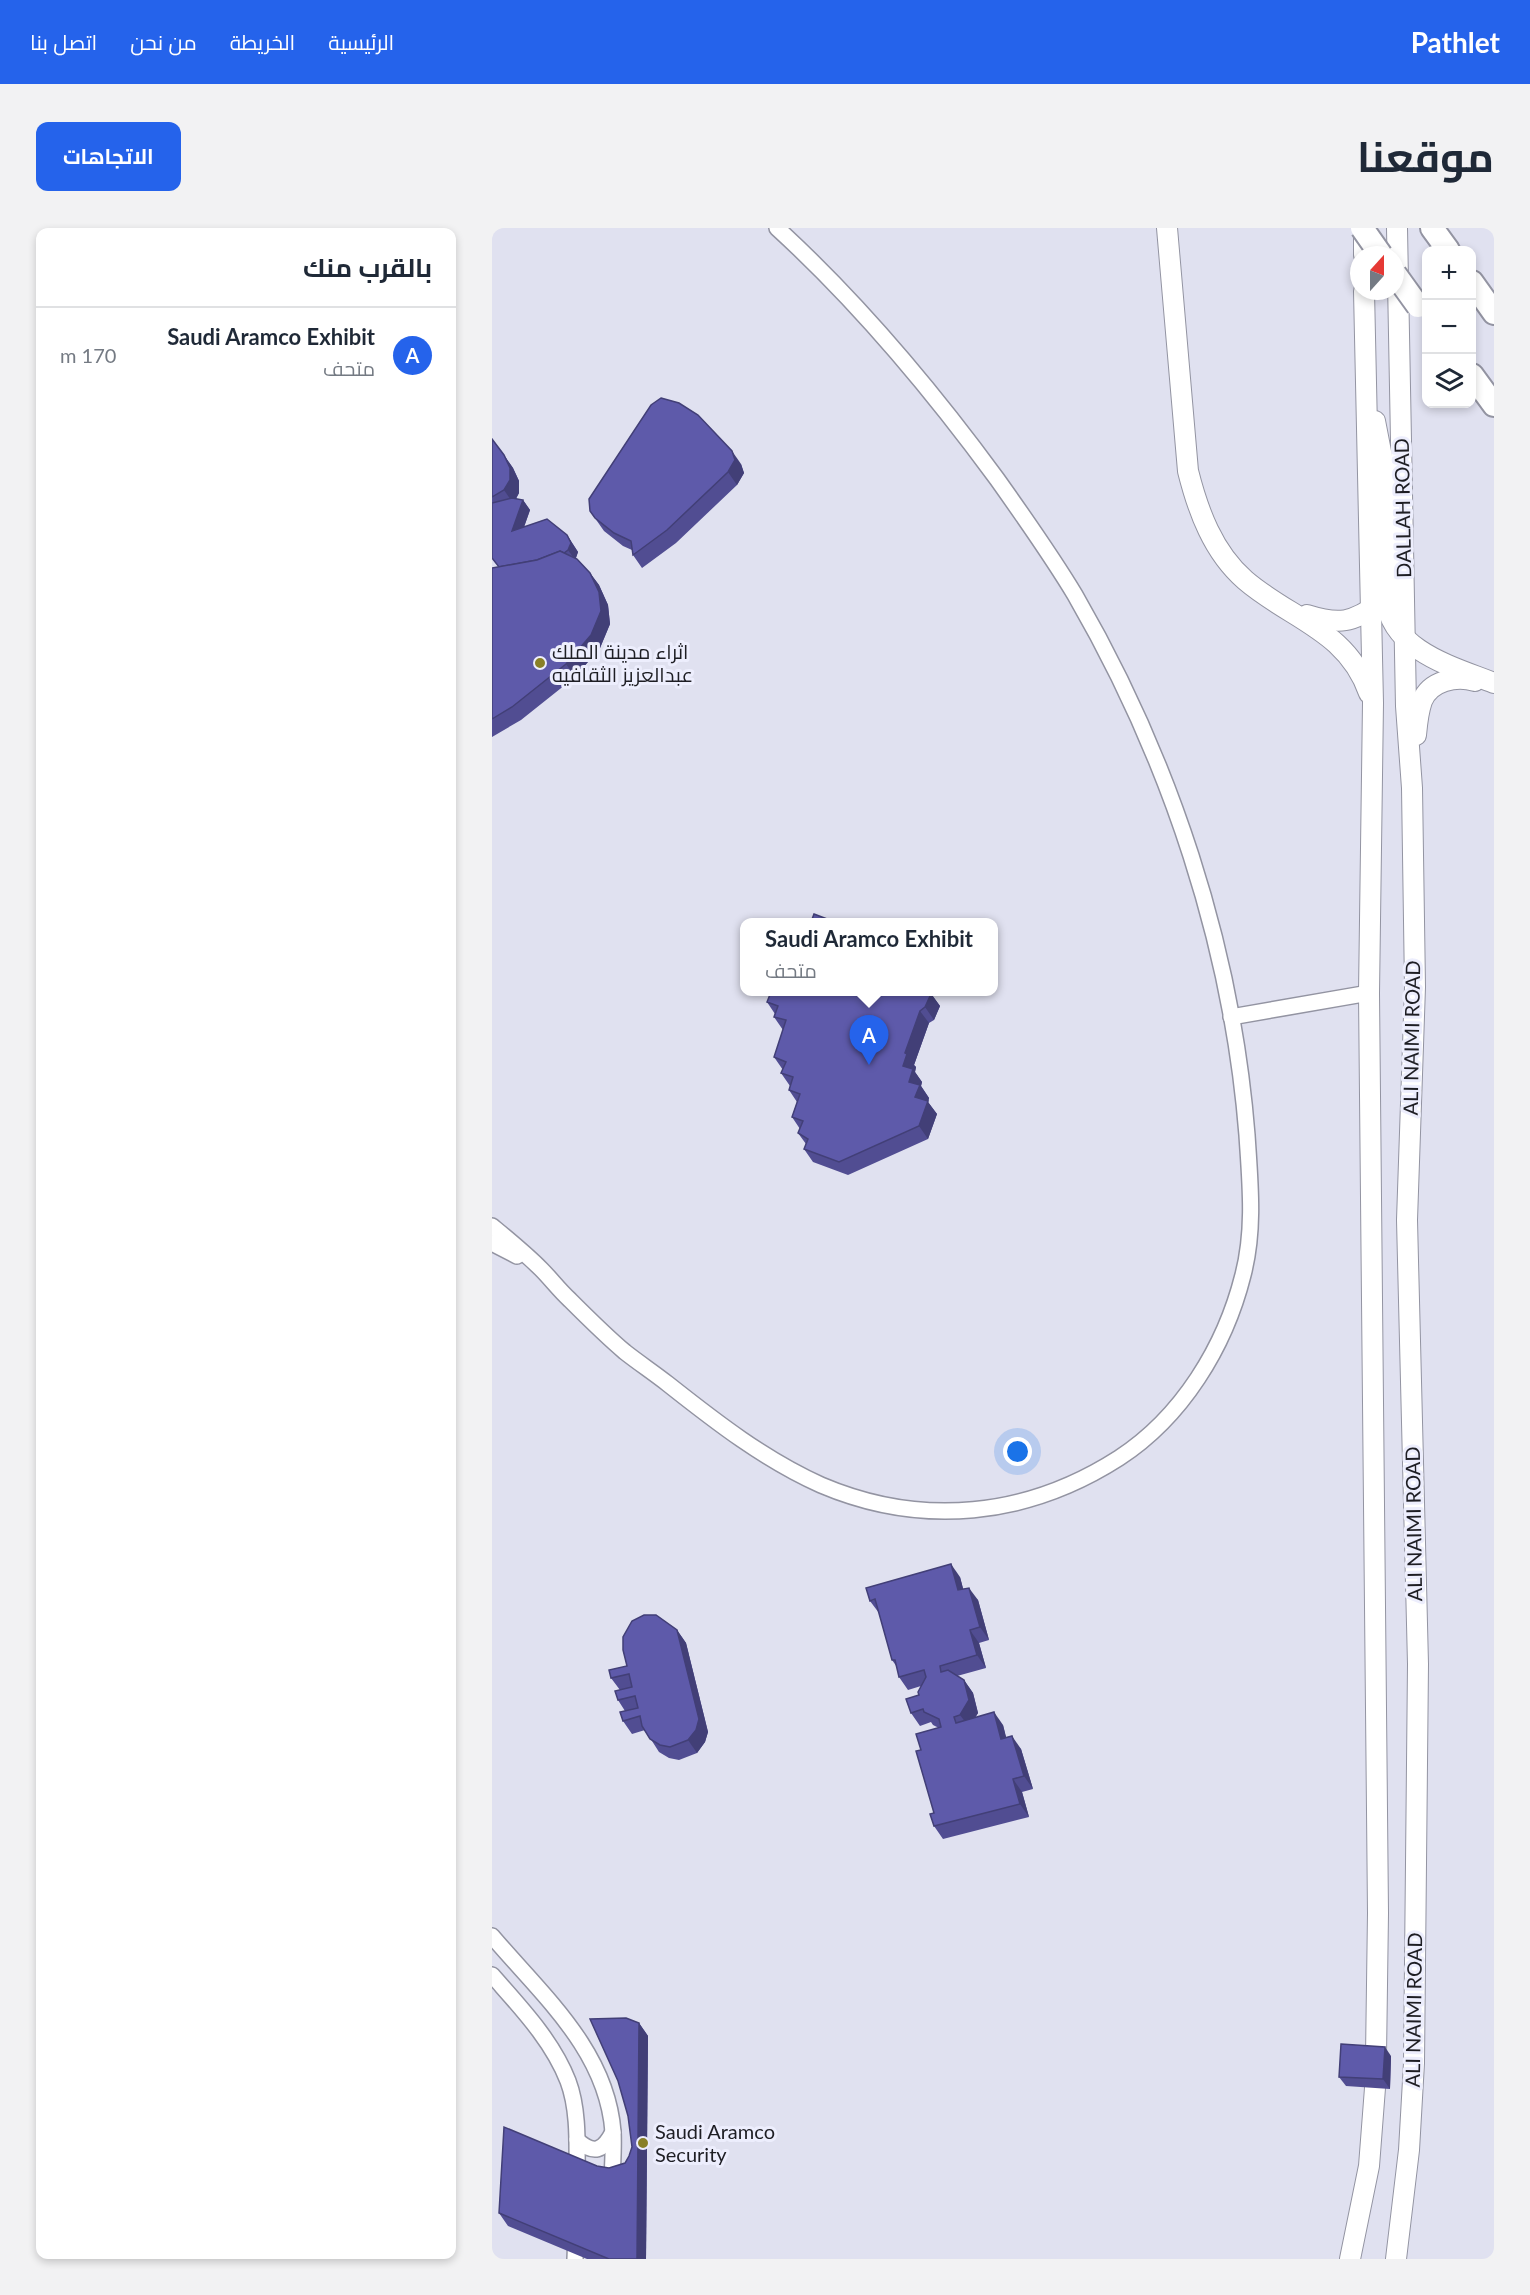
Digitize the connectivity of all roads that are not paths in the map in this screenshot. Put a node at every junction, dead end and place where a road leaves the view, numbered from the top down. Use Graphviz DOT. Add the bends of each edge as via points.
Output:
graph roads {
  1 [pos="777,228"];
  2 [pos="1167,228"];
  3 [pos="1363,228"];
  4 [pos="1397,228"];
  5 [pos="1432,228"];
  6 [pos="1364,246"];
  7 [pos="1375,246"];
  8 [pos="1445,246"];
  9 [pos="1404,287"];
  10 [pos="1476,288"];
  11 [pos="1364,300"];
  12 [pos="1422,312"];
  13 [pos="1494,314"];
  14 [pos="1476,380"];
  15 [pos="1494,405"];
  16 [pos="1404,557"];
  17 [pos="1264,595"];
  18 [pos="1378,604"];
  19 [pos="1406,638"];
  20 [pos="1494,685"];
  21 [pos="1373,703"];
  22 [pos="1412,788"];
  23 [pos="1369,993"];
  24 [pos="1231,1017"];
  25 [pos="492,1226"];
  26 [pos="492,1243"];
  27 [pos="545,1273"];
  28 [pos="492,1936"];
  29 [pos="492,1976"];
  30 [pos="1376,2056"];
  31 [pos="1375,2088"];
  32 [pos="613,2132"];
  33 [pos="577,2139"];
  34 [pos="576,2187"];
  35 [pos="612,2201"];
  36 [pos="576,2223"];
  37 [pos="575,2259"];
  38 [pos="1350,2259"];
  39 [pos="1396,2259"];
  1 -- 24 [label="street" via="845,295 925,385 1031,526 1077,599 1142,725 1175,809 1209,923"];
  2 -- 17 [label="main road" via="1188,471 1196,502 1222,554 1243,579"];
  3 -- 6 [label="main road"];
  3 -- 7 [label="highway, bridge"];
  4 -- 16 [label="main road, DALLAH ROAD"];
  5 -- 8 [label="highway"];
  9 -- 12 [label="highway, bridge"];
  10 -- 13 [label="highway"];
  11 -- 18 [label="main road, DALLAH ROAD" via="1364,369"];
  14 -- 15 [label="highway"];
  16 -- 18 [label="main road" via="1398,579"];
  16 -- 19 [label="main road, DALLAH ROAD"];
  17 -- 18 [label="main road" via="1324,621 1352,620"];
  17 -- 21 [label="main road" via="1334,640 1359,670"];
  18 -- 19 [label="main road"];
  18 -- 21 [label="main road, DALLAH ROAD"];
  19 -- 20 [label="main road" via="1435,659"];
  19 -- 22 [label="main road, DALLAH ROAD"];
  20 -- 22 [label="main road" via="1470,679 1445,681 1425,695 1418,716"];
  21 -- 23 [label="main road, ALI NAIMI ROAD"];
  22 -- 39 [label="main road, ALI NAIMI ROAD" via="1415,987 1407,1220 1418,1664 1414,2063"];
  23 -- 24 [label="street"];
  23 -- 30 [label="main road, ALI NAIMI ROAD" via="1378,1890"];
  24 -- 27 [label="street" via="1241,1073 1251,1199 1244,1272 1232,1309 1203,1372 1146,1437 1094,1473 1038,1498 993,1508 931,1511 886,1507 819,1484 761,1452 694,1405 627,1353"];
  25 -- 27 [label="street"];
  26 -- 27 [label="street"];
  28 -- 32 [label="street" via="578,2037 600,2079"];
  29 -- 33 [label="street" via="533,2023 558,2060 574,2106"];
  31 -- 38 [label="main road, ALI NAIMI ROAD" via="1369,2166"];
  32 -- 33 [label="street" via="604,2147 597,2150 585,2147"];
  32 -- 35 [label="street"];
  33 -- 34 [label="street"];
  36 -- 37 [label="street"];
}
